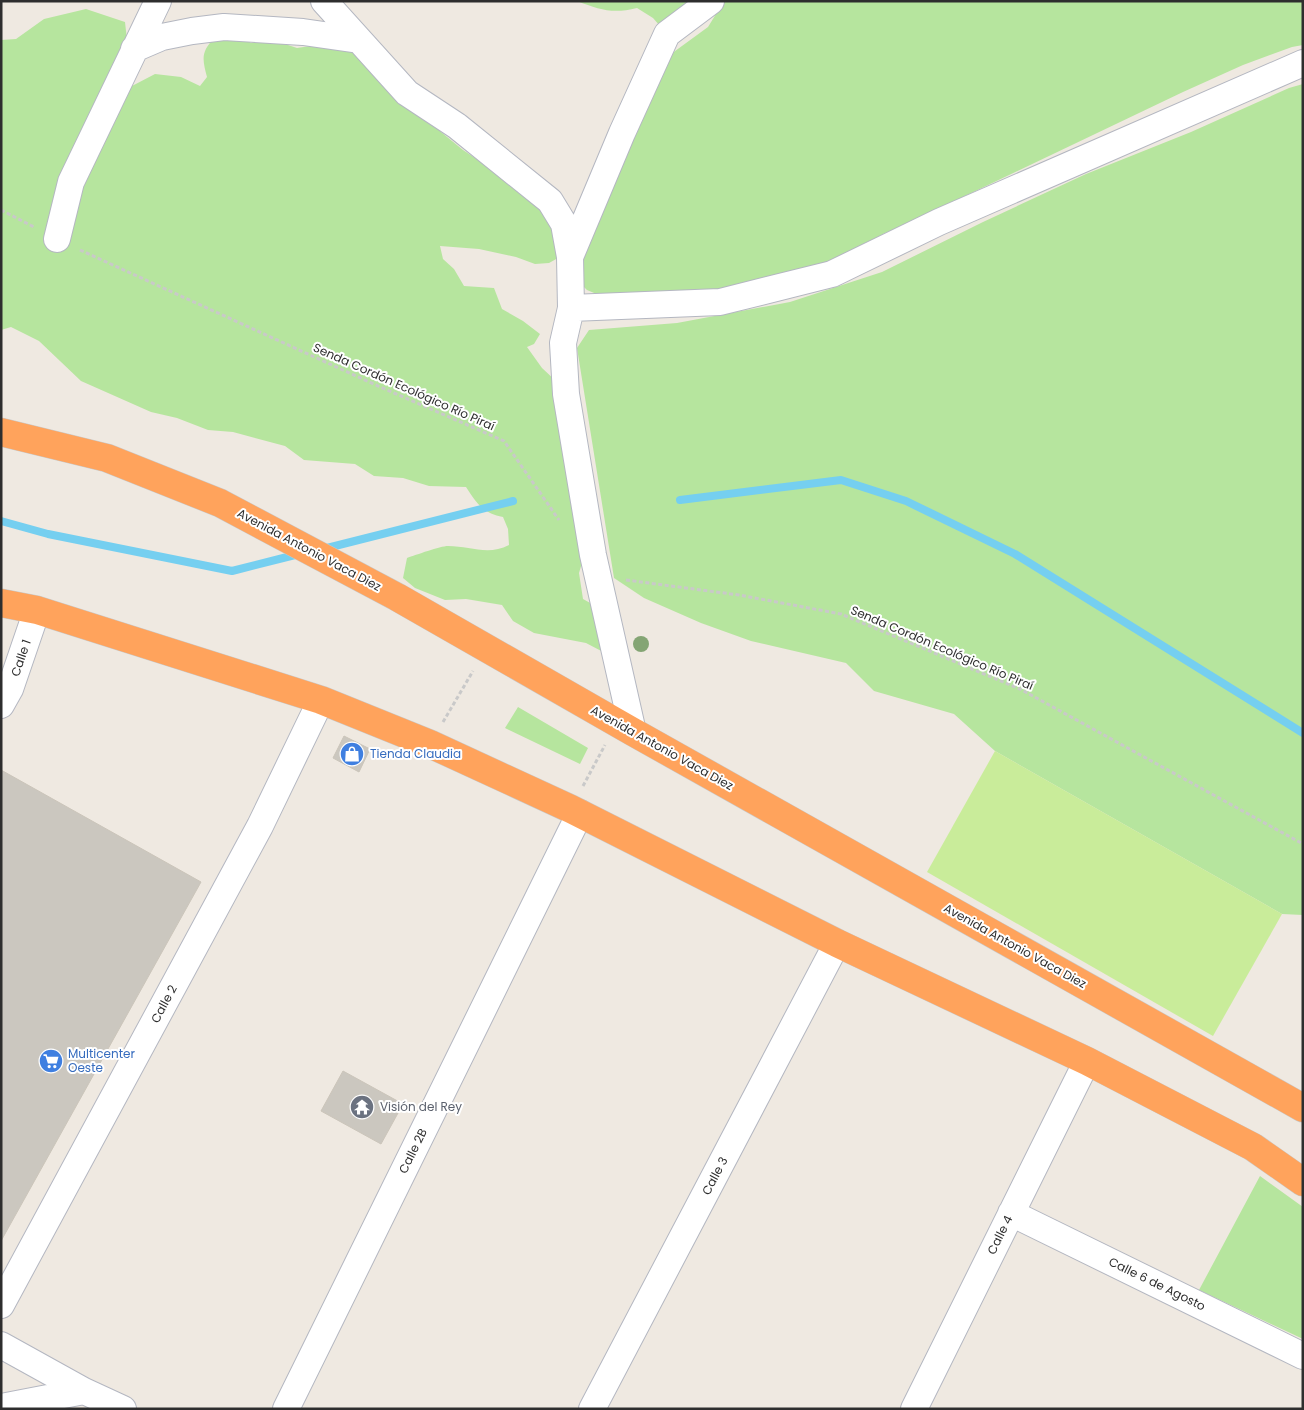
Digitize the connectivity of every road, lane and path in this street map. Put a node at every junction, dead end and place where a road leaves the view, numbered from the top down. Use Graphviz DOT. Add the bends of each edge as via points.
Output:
graph roads {
  1 [pos="158,1"];
  2 [pos="324,1"];
  3 [pos="711,1"];
  4 [pos="359,40"];
  5 [pos="134,49"];
  6 [pos="1303,63"];
  7 [pos="1,210"];
  8 [pos="57,239"];
  9 [pos="570,257"];
  10 [pos="570,308"];
  11 [pos="1,432"];
  12 [pos="560,520"];
  13 [pos="598,576"];
  14 [pos="1,603"];
  15 [pos="37,610"];
  16 [pos="487,648"];
  17 [pos="321,700"];
  18 [pos="1,705"];
  19 [pos="625,727"];
  20 [pos="430,744"];
  21 [pos="576,811"];
  22 [pos="1303,844"];
  23 [pos="837,943"];
  24 [pos="1087,1061"];
  25 [pos="1303,1108"];
  26 [pos="1303,1182"];
  27 [pos="1012,1213"];
  28 [pos="1,1305"];
  29 [pos="1,1345"];
  30 [pos="1303,1356"];
  31 [pos="84,1390"];
  32 [pos="1,1407"];
  33 [pos="123,1409"];
  34 [pos="286,1409"];
  35 [pos="592,1409"];
  36 [pos="914,1409"];
  1 -- 5 [label="street"];
  2 -- 4 [label="street"];
  3 -- 9 [label="street" via="667,34"];
  4 -- 5 [label="street" via="303,32 224,27 162,37"];
  4 -- 9 [label="street" via="407,93 457,126 550,201 564,224"];
  5 -- 8 [label="street" via="71,182"];
  6 -- 10 [label="street" via="939,222 832,274 720,302"];
  7 -- 8 [label="path, Senda Cordón Ecológico Río Piraí"];
  8 -- 12 [label="path, Senda Cordón Ecológico Río Piraí" via="504,441"];
  9 -- 10 [label="street"];
  10 -- 13 [label="street" via="563,343 566,394"];
  11 -- 16 [label="highway, Avenida Antonio Vaca Diez" via="107,458 220,503"];
  13 -- 19 [label="street"];
  13 -- 22 [label="path, Senda Cordón Ecológico Río Piraí" via="739,595 841,614 1020,689"];
  14 -- 15 [label="highway"];
  15 -- 17 [label="highway"];
  15 -- 18 [label="street, Calle 1" via="10,689"];
  16 -- 19 [label="highway, Avenida Antonio Vaca Diez"];
  16 -- 20 [label="path"];
  17 -- 20 [label="highway"];
  17 -- 28 [label="street, Calle 2" via="260,826"];
  19 -- 21 [label="path"];
  19 -- 25 [label="highway, Avenida Antonio Vaca Diez"];
  20 -- 21 [label="highway"];
  21 -- 23 [label="highway"];
  21 -- 34 [label="street, Calle 2B"];
  23 -- 24 [label="highway"];
  23 -- 35 [label="street, Calle 3"];
  24 -- 26 [label="highway" via="1253,1147"];
  24 -- 27 [label="street, Calle 4"];
  27 -- 30 [label="street, Calle 6 de Agosto"];
  27 -- 36 [label="street, Calle 4"];
  29 -- 31 [label="street"];
  31 -- 32 [label="street"];
  31 -- 33 [label="street"];
}
